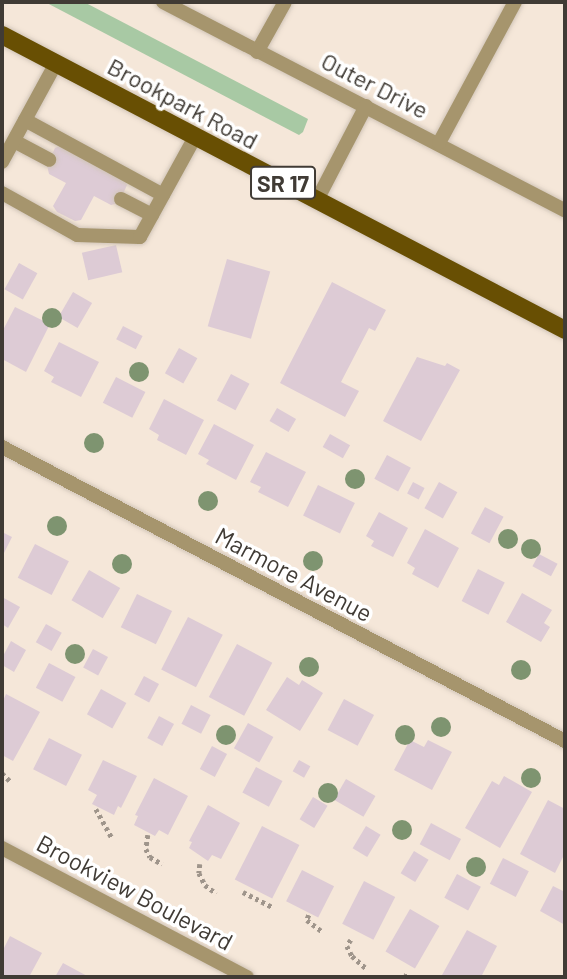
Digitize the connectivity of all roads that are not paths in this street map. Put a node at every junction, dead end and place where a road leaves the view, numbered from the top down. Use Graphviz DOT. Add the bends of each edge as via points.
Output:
graph roads {
  1 [pos="163,2"];
  2 [pos="285,2"];
  3 [pos="514,2"];
  4 [pos="2,35"];
  5 [pos="257,52"];
  6 [pos="56,64"];
  7 [pos="366,106"];
  8 [pos="25,120"];
  9 [pos="195,137"];
  10 [pos="14,141"];
  11 [pos="439,143"];
  12 [pos="49,160"];
  13 [pos="2,162"];
  14 [pos="2,193"];
  15 [pos="163,195"];
  16 [pos="121,199"];
  17 [pos="317,200"];
  18 [pos="565,210"];
  19 [pos="152,215"];
  20 [pos="565,330"];
  21 [pos="2,447"];
  22 [pos="565,741"];
  23 [pos="2,848"];
  24 [pos="247,977"];
  1 -- 5 [label="street, Outer Drive"];
  2 -- 5 [label="street"];
  3 -- 11 [label="street"];
  4 -- 6 [label="main road, Brookpark Road / SR 17"];
  5 -- 7 [label="street, Outer Drive"];
  6 -- 8 [label="street"];
  6 -- 9 [label="main road, Brookpark Road / SR 17"];
  7 -- 11 [label="street, Outer Drive"];
  7 -- 17 [label="street"];
  8 -- 10 [label="street"];
  8 -- 15 [label="street"];
  9 -- 15 [label="street"];
  9 -- 17 [label="main road, Brookpark Road / SR 17"];
  10 -- 12 [label="street"];
  10 -- 13 [label="street"];
  11 -- 18 [label="street, Outer Drive"];
  14 -- 19 [label="street" via="77,235 140,237"];
  15 -- 19 [label="street"];
  16 -- 19 [label="street"];
  17 -- 20 [label="main road, Brookpark Road / SR 17"];
  21 -- 22 [label="street, Marmore Avenue"];
  23 -- 24 [label="street, Brookview Boulevard"];
}
